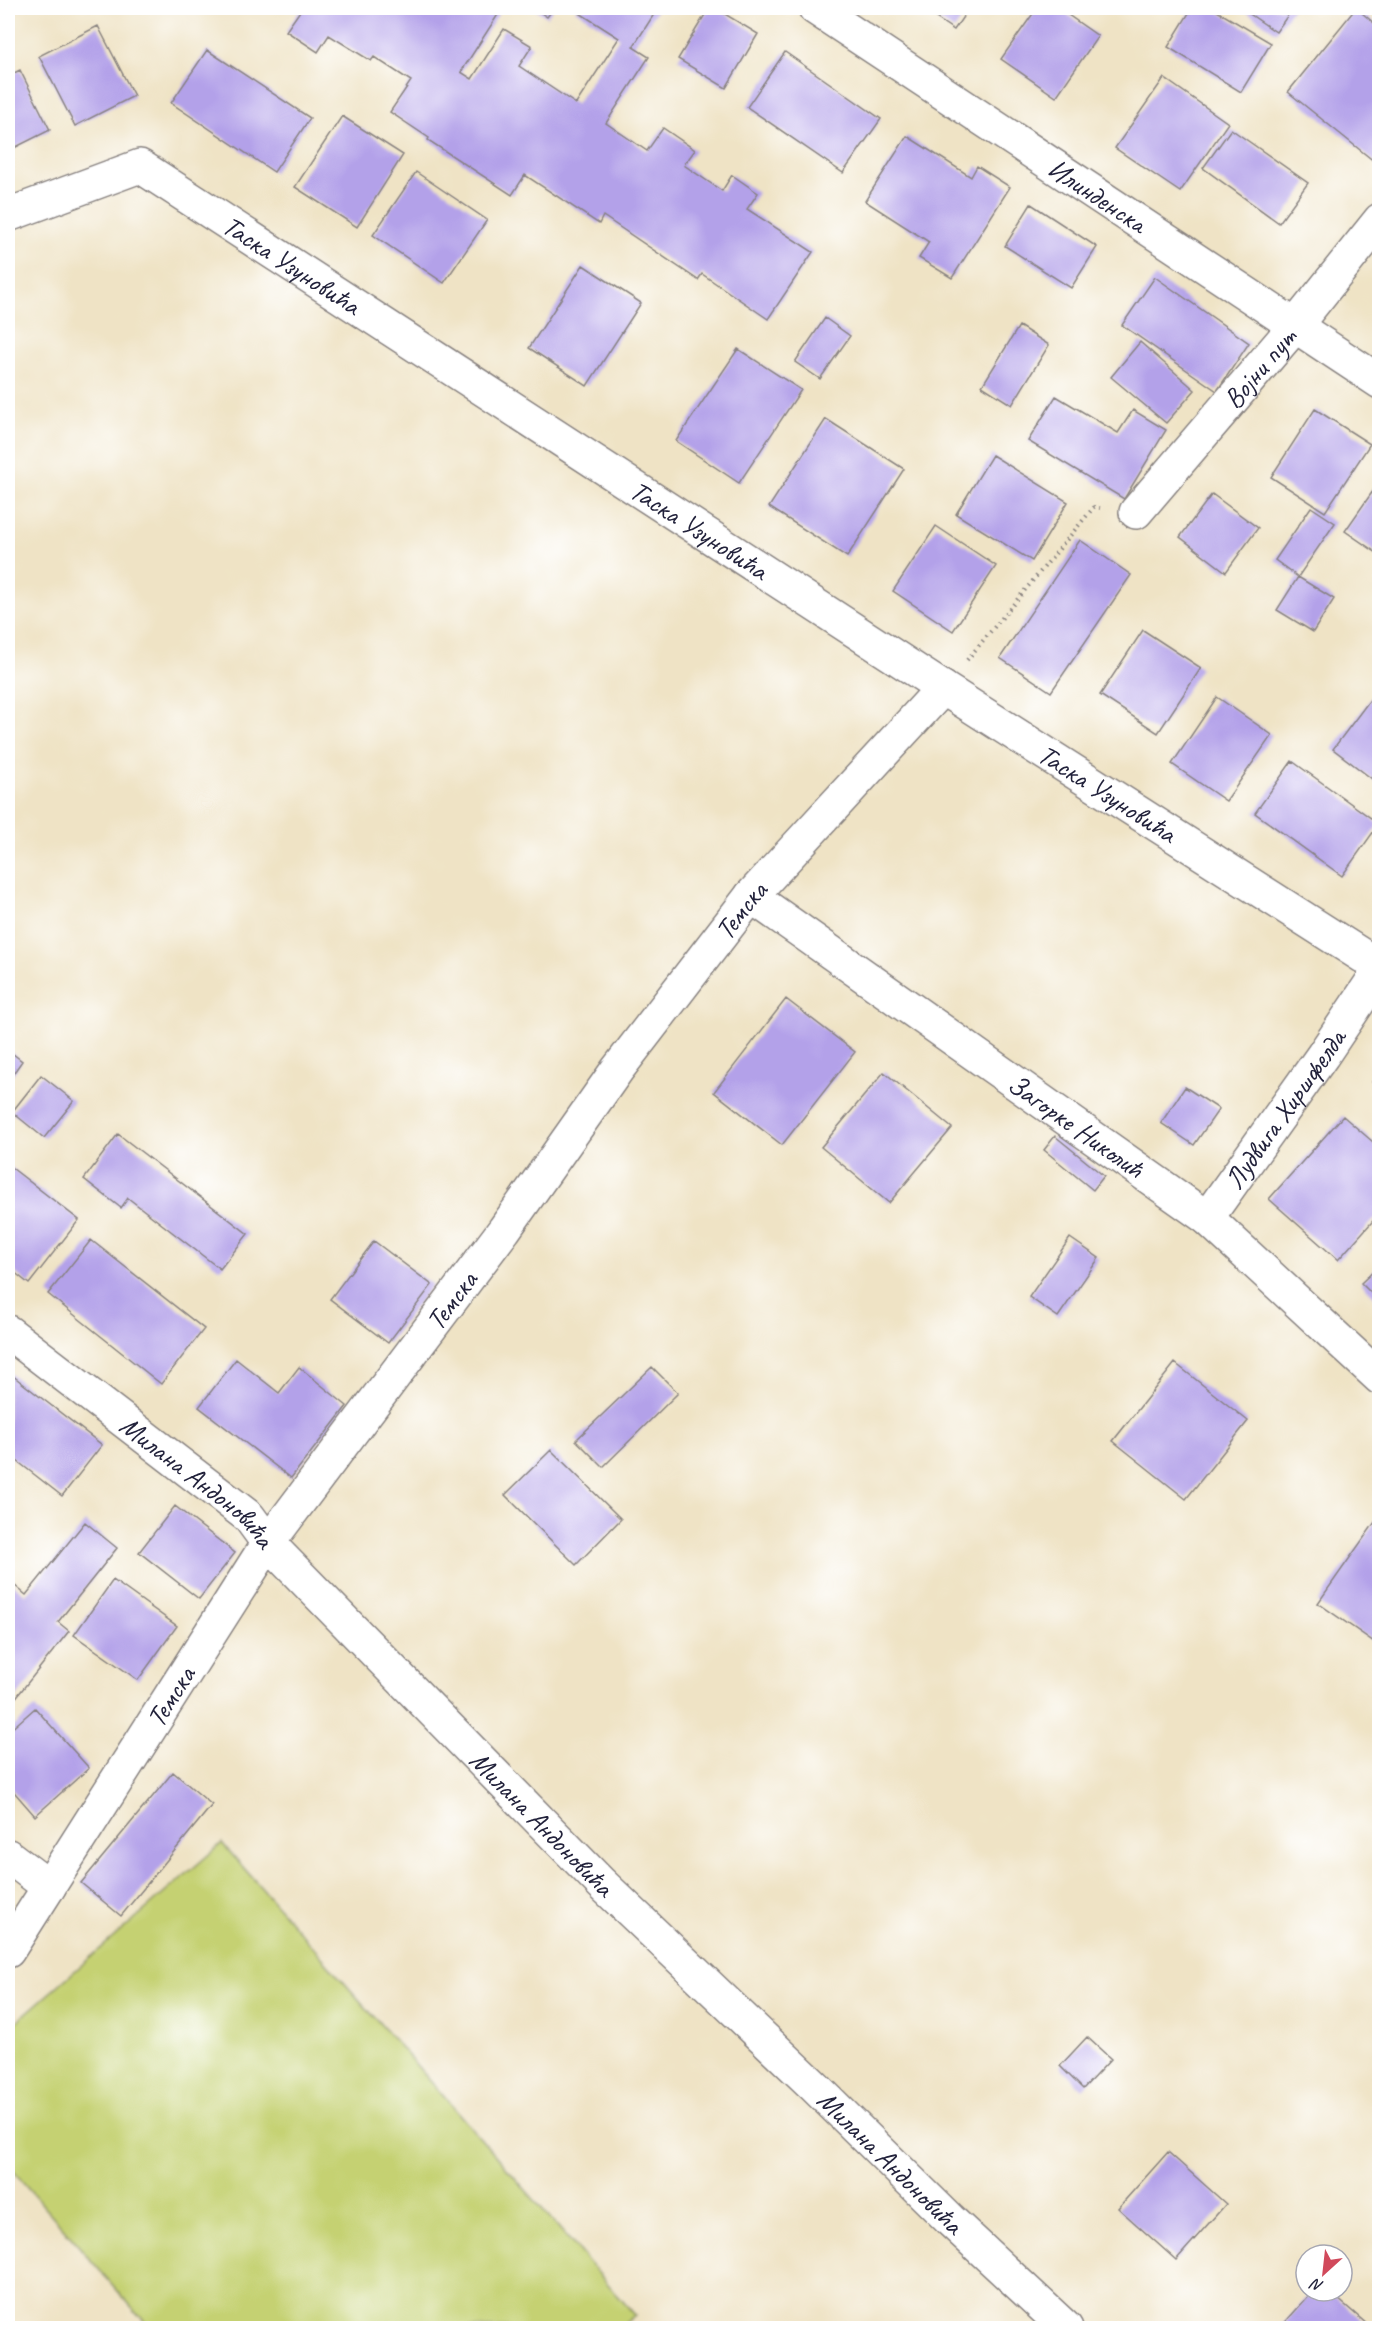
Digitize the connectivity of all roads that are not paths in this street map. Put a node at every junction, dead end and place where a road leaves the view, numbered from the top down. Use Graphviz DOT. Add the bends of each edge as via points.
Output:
graph roads {
  1 [pos="815,8"];
  2 [pos="8,215"];
  3 [pos="1380,220"];
  4 [pos="1295,326"];
  5 [pos="1380,382"];
  6 [pos="1136,512"];
  7 [pos="943,688"];
  8 [pos="751,896"];
  9 [pos="1380,968"];
  10 [pos="1207,1218"];
  11 [pos="8,1332"];
  12 [pos="1380,1378"];
  13 [pos="268,1543"];
  14 [pos="8,1856"];
  15 [pos="49,1887"];
  16 [pos="8,1951"];
  17 [pos="1066,2328"];
  1 -- 4 [label="street, Илинденска"];
  2 -- 7 [label="street, Таска Узуновића" via="140,166"];
  3 -- 4 [label="street, Војни пут"];
  4 -- 5 [label="street, Илинденска"];
  4 -- 6 [label="street, Војни пут"];
  7 -- 8 [label="street, Темска"];
  7 -- 9 [label="street, Таска Узуновића"];
  8 -- 10 [label="street, Загорке Николић"];
  8 -- 13 [label="street, Темска" via="617,1070 504,1230"];
  9 -- 10 [label="street, Лудвига Хиршфелда"];
  10 -- 12 [label="street, Загорке Николић"];
  11 -- 13 [label="street, Милана Андоновића" via="249,1517"];
  13 -- 15 [label="street, Темска"];
  13 -- 17 [label="street, Милана Андоновића" via="601,1883"];
  14 -- 15 [label="street"];
  15 -- 16 [label="street, Темска"];
}
